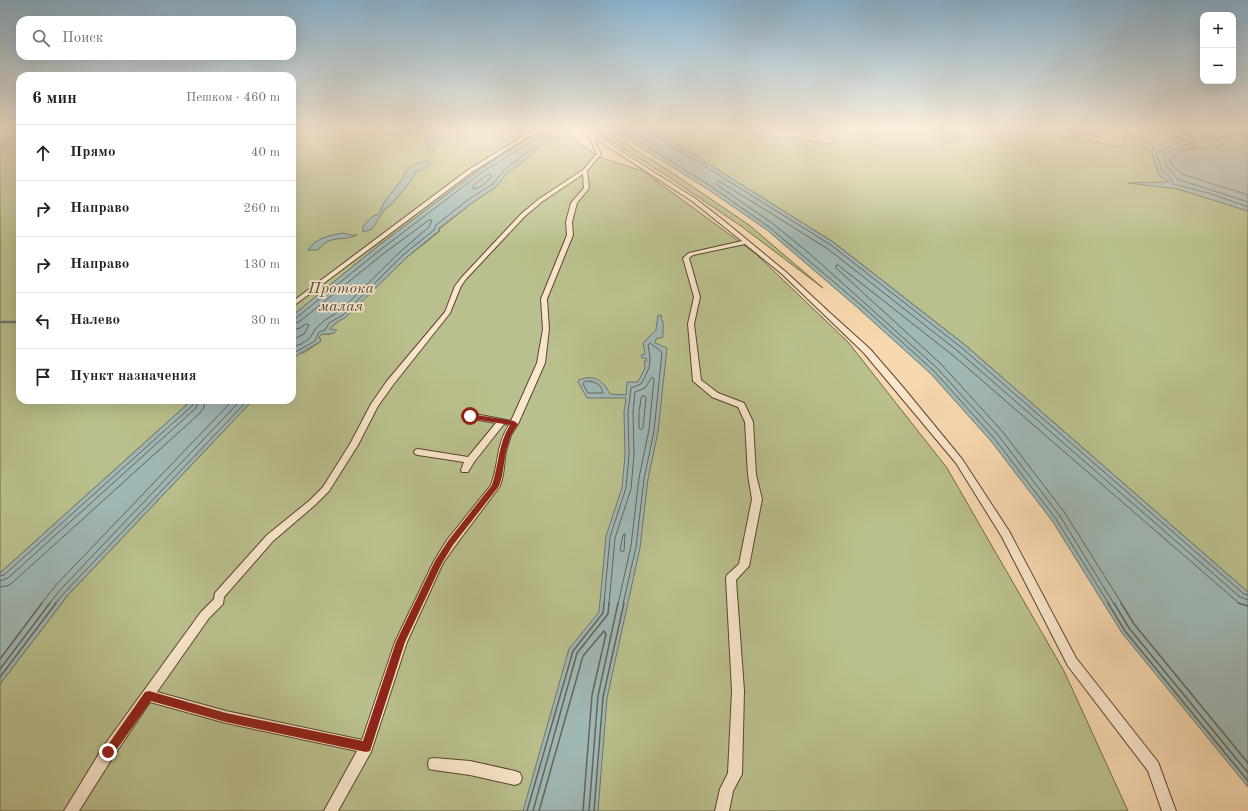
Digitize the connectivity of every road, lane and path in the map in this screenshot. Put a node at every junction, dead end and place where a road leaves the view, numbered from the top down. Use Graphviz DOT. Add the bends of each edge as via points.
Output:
graph roads {
  1 [pos="475,168"];
  2 [pos="588,168"];
  3 [pos="644,168"];
  4 [pos="585,171"];
  5 [pos="746,242"];
  6 [pos="296,302"];
  7 [pos="470,416"];
  8 [pos="502,421"];
  9 [pos="514,424"];
  10 [pos="418,452"];
  11 [pos="470,460"];
  12 [pos="465,470"];
  13 [pos="149,696"];
  14 [pos="366,747"];
  15 [pos="434,764"];
  16 [pos="515,778"];
  17 [pos="71,811"];
  18 [pos="331,811"];
  19 [pos="722,811"];
  20 [pos="1169,811"];
  1 -- 6 [label="street"];
  2 -- 4 [label="street"];
  3 -- 5 [label="street" via="694,200"];
  4 -- 9 [label="street" via="586,188 574,203 570,235 544,299 546,329 541,363"];
  4 -- 13 [label="street" via="541,200 464,278 458,286 448,312 374,406 354,445 326,488 256,552 219,596 219,601 205,615"];
  5 -- 19 [label="street" via="691,254 686,258 697,296 692,324 697,381 715,394 741,405 749,422 752,475 757,499 744,566 731,578 738,691 735,774 727,788"];
  5 -- 20 [label="street" via="784,273 867,351 959,461 1006,534 1072,662 1153,767"];
  7 -- 8 [label="street"];
  8 -- 9 [label="street"];
  8 -- 11 [label="street"];
  9 -- 14 [label="street" via="507,434 495,486 439,561 401,642"];
  10 -- 11 [label="street"];
  11 -- 12 [label="street"];
  13 -- 14 [label="street" via="226,718"];
  13 -- 17 [label="street" via="108,752"];
  14 -- 18 [label="street"];
  15 -- 16 [label="street" via="470,768"];
}
